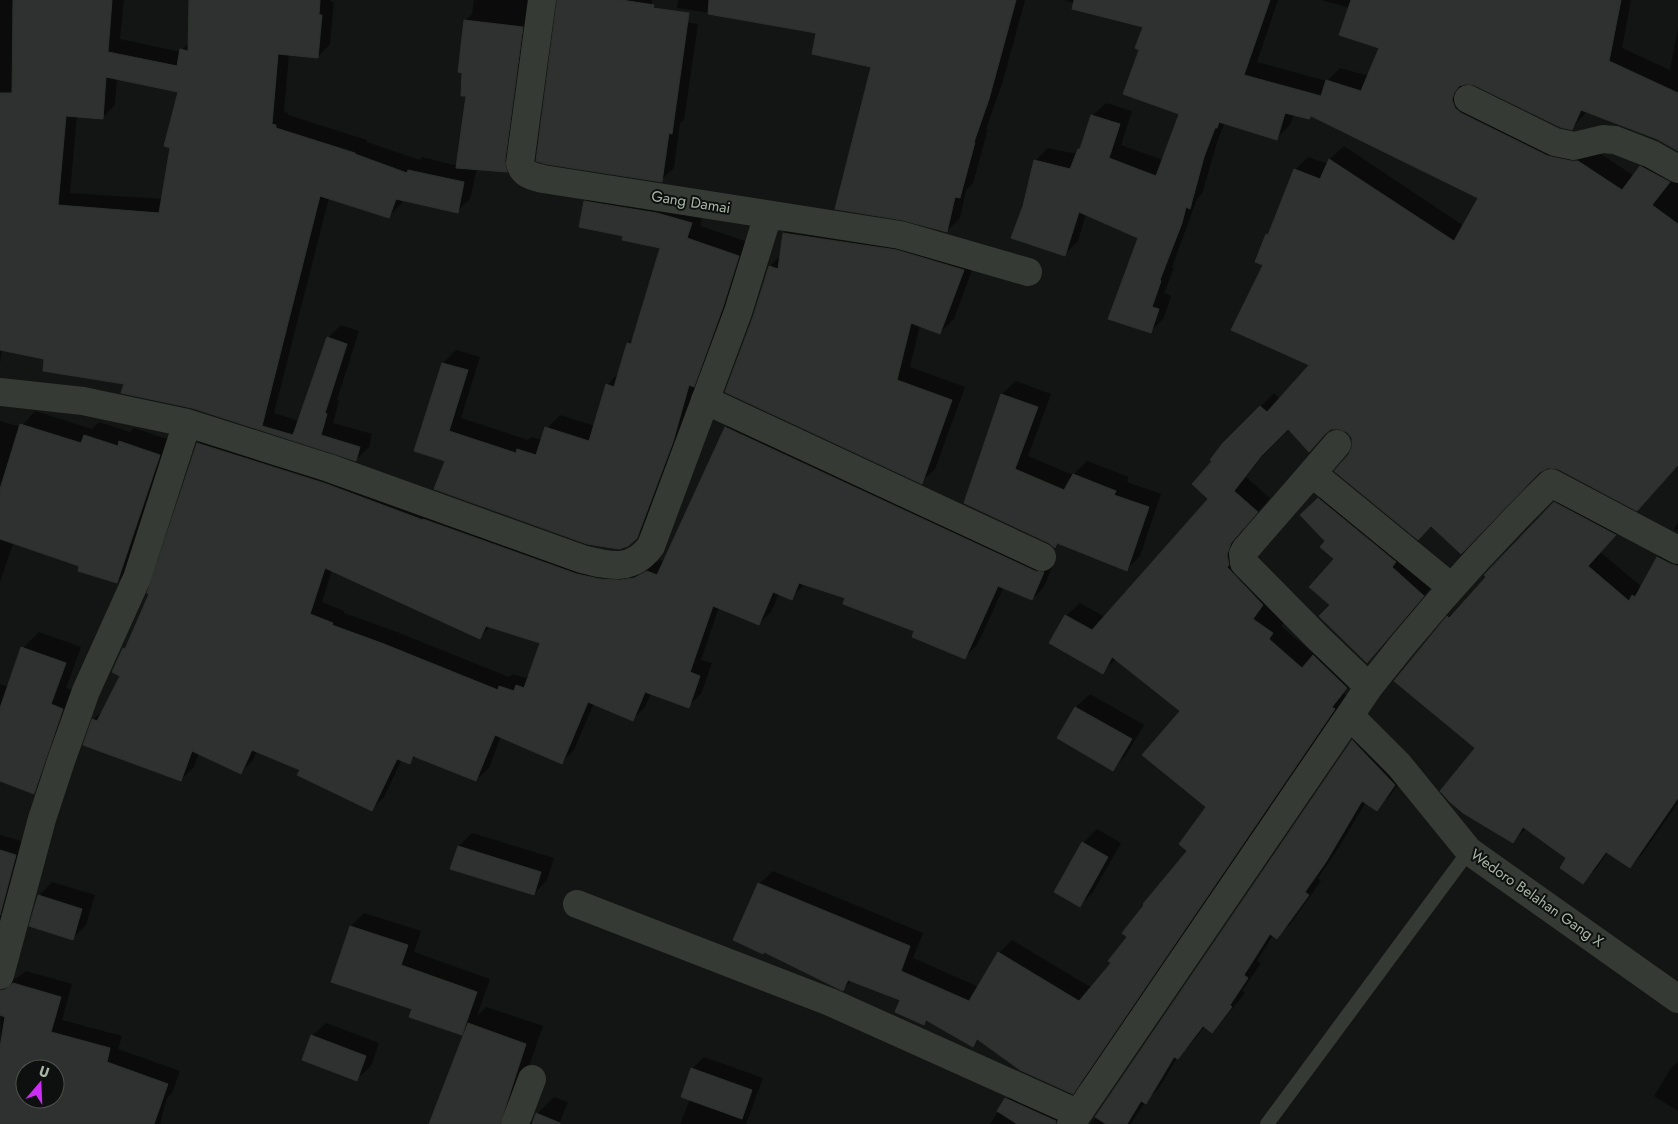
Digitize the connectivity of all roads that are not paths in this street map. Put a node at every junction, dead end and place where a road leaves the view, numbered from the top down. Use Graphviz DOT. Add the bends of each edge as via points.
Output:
graph roads {
  1 [pos="542,0"];
  2 [pos="1468,100"];
  3 [pos="1678,169"];
  4 [pos="768,215"];
  5 [pos="1028,272"];
  6 [pos="0,392"];
  7 [pos="705,400"];
  8 [pos="187,423"];
  9 [pos="1337,444"];
  10 [pos="1312,473"];
  11 [pos="1678,550"];
  12 [pos="1042,557"];
  13 [pos="1451,587"];
  14 [pos="1369,687"];
  15 [pos="1350,716"];
  16 [pos="1469,851"];
  17 [pos="577,904"];
  18 [pos="0,975"];
  19 [pos="1678,999"];
  20 [pos="532,1079"];
  21 [pos="1074,1119"];
  22 [pos="515,1124"];
  23 [pos="1267,1124"];
  1 -- 4 [label="street, Gang Damai" via="520,163 527,175"];
  2 -- 3 [label="street" via="1555,142 1574,146 1603,139 1615,140"];
  4 -- 5 [label="street, Gang Damai" via="900,235"];
  4 -- 7 [label="street" via="738,312"];
  6 -- 8 [label="street" via="83,401"];
  7 -- 8 [label="street" via="651,546 644,556 615,565 582,559 329,468"];
  7 -- 12 [label="street"];
  8 -- 18 [label="street" via="137,578 86,690 62,758 42,818"];
  9 -- 10 [label="street"];
  10 -- 13 [label="street"];
  10 -- 14 [label="street" via="1245,550 1244,563"];
  11 -- 13 [label="street" via="1551,483"];
  13 -- 14 [label="street"];
  14 -- 15 [label="street"];
  15 -- 16 [label="street, Wedoro Belahan Gang X" via="1399,765"];
  15 -- 21 [label="street"];
  16 -- 19 [label="street, Wedoro Belahan Gang X"];
  16 -- 23 [label="lane"];
  17 -- 21 [label="street" via="830,1002"];
  20 -- 22 [label="street"];
}
